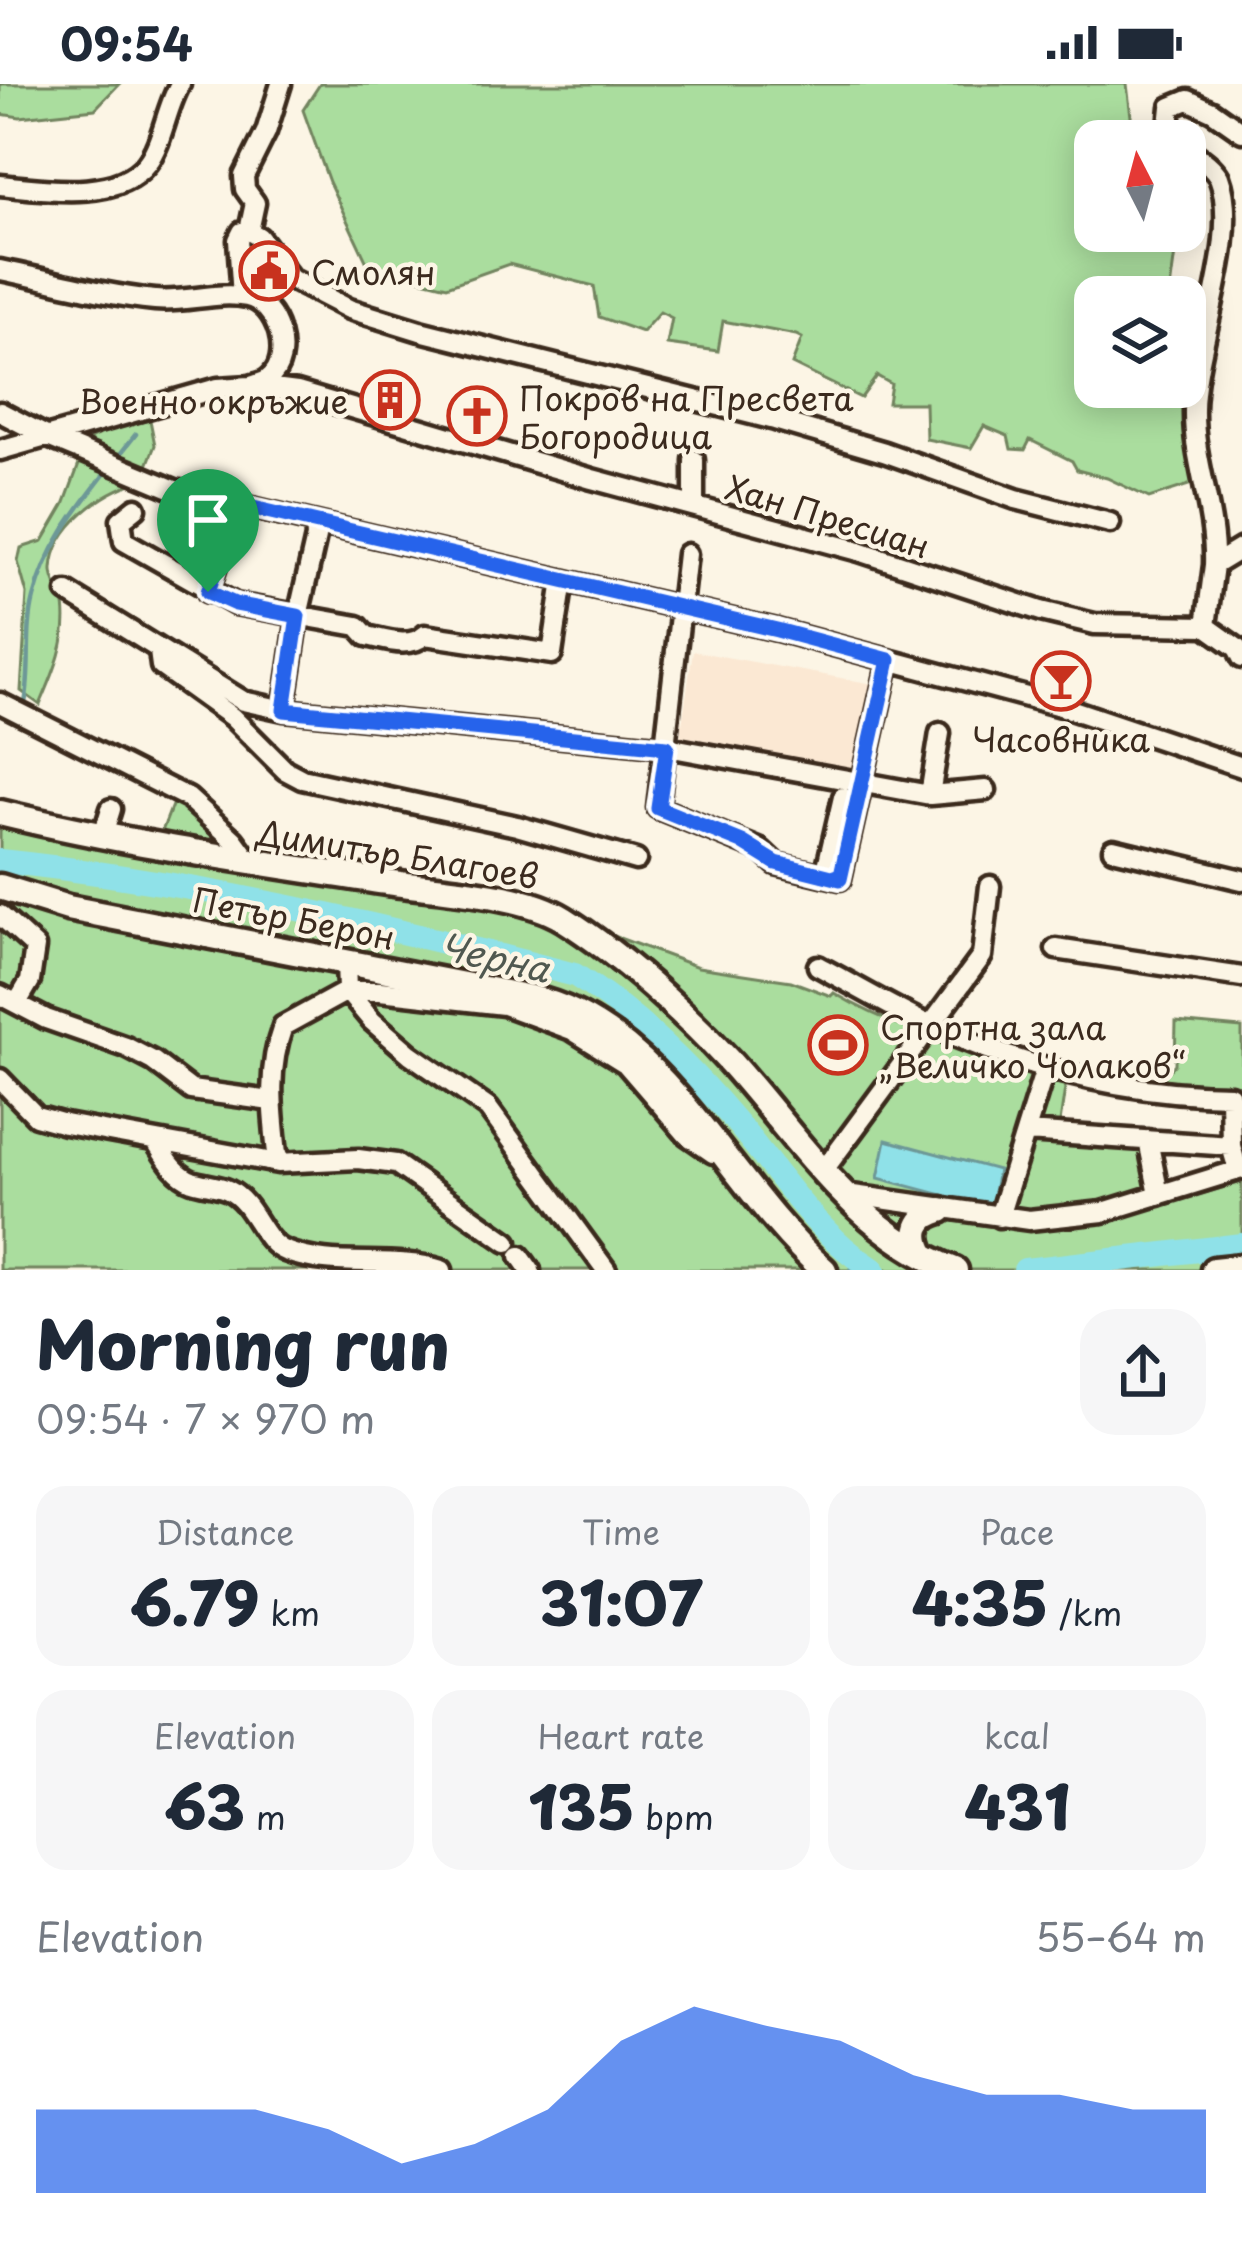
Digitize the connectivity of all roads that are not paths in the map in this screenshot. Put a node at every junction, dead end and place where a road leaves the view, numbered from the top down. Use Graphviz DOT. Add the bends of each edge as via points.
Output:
graph roads {
  1 [pos="180,84"];
  2 [pos="280,84"];
  3 [pos="1175,84"];
  4 [pos="1172,107"];
  5 [pos="1170,120"];
  6 [pos="1242,132"];
  7 [pos="1206,164"];
  8 [pos="0,185"];
  9 [pos="249,231"];
  10 [pos="0,270"];
  11 [pos="242,296"];
  12 [pos="281,348"];
  13 [pos="250,386"];
  14 [pos="297,392"];
  15 [pos="0,412"];
  16 [pos="48,437"];
  17 [pos="0,450"];
  18 [pos="694,460"];
  19 [pos="236,504"];
  20 [pos="694,506"];
  21 [pos="136,508"];
  22 [pos="315,523"];
  23 [pos="1110,523"];
  24 [pos="1242,548"];
  25 [pos="687,554"];
  26 [pos="1214,565"];
  27 [pos="563,580"];
  28 [pos="67,592"];
  29 [pos="208,592"];
  30 [pos="682,608"];
  31 [pos="298,616"];
  32 [pos="1209,628"];
  33 [pos="159,649"];
  34 [pos="1242,658"];
  35 [pos="889,660"];
  36 [pos="0,704"];
  37 [pos="284,710"];
  38 [pos="940,733"];
  39 [pos="667,747"];
  40 [pos="1232,763"];
  41 [pos="862,781"];
  42 [pos="986,790"];
  43 [pos="930,795"];
  44 [pos="843,797"];
  45 [pos="111,808"];
  46 [pos="0,813"];
  47 [pos="103,835"];
  48 [pos="1113,849"];
  49 [pos="636,860"];
  50 [pos="250,862"];
  51 [pos="832,877"];
  52 [pos="1242,880"];
  53 [pos="0,886"];
  54 [pos="990,886"];
  55 [pos="0,915"];
  56 [pos="1056,949"];
  57 [pos="346,961"];
  58 [pos="818,966"];
  59 [pos="1242,976"];
  60 [pos="347,991"];
  61 [pos="9,999"];
  62 [pos="931,1026"];
  63 [pos="1045,1069"];
  64 [pos="0,1079"];
  65 [pos="271,1101"];
  66 [pos="1027,1132"];
  67 [pos="1148,1140"];
  68 [pos="155,1141"];
  69 [pos="1231,1146"];
  70 [pos="713,1153"];
  71 [pos="278,1163"];
  72 [pos="824,1170"];
  73 [pos="1240,1170"];
  74 [pos="846,1194"];
  75 [pos="1159,1195"];
  76 [pos="940,1210"];
  77 [pos="999,1217"];
  78 [pos="519,1256"];
  79 [pos="927,1257"];
  80 [pos="1242,1267"];
  81 [pos="442,1270"];
  82 [pos="606,1270"];
  83 [pos="824,1270"];
  84 [pos="956,1270"];
  85 [pos="1214,1270"];
  1 -- 8 [label="street" via="148,162 133,175 99,188"];
  2 -- 9 [label="street" via="244,176 255,203"];
  3 -- 4 [label="street"];
  4 -- 5 [label="street"];
  4 -- 6 [label="street" via="1195,100"];
  7 -- 26 [label="street" via="1229,205 1222,298 1193,413"];
  9 -- 11 [label="street" via="238,240"];
  9 -- 23 [label="street" via="291,279 350,309 775,420"];
  10 -- 11 [label="street" via="154,300"];
  11 -- 12 [label="street" via="269,311"];
  12 -- 13 [label="street" via="268,380"];
  12 -- 14 [label="street"];
  13 -- 14 [label="street, Хан Пресиан"];
  13 -- 16 [label="street, Хан Пресиан" via="181,396"];
  14 -- 20 [label="street, Хан Пресиан"];
  15 -- 16 [label="street"];
  16 -- 17 [label="street, Хан Пресиан"];
  16 -- 19 [label="street" via="150,481"];
  18 -- 20 [label="street"];
  19 -- 22 [label="street"];
  19 -- 29 [label="street"];
  20 -- 32 [label="street, Хан Пресиан" via="1060,616"];
  21 -- 29 [label="street" via="121,520 124,541"];
  22 -- 27 [label="street"];
  22 -- 31 [label="street"];
  24 -- 26 [label="street"];
  25 -- 30 [label="street"];
  26 -- 32 [label="street"];
  27 -- 30 [label="street"];
  27 -- 31 [label="street" via="551,654 425,635 408,644"];
  28 -- 33 [label="street"];
  29 -- 31 [label="street"];
  30 -- 35 [label="street"];
  30 -- 39 [label="street"];
  31 -- 37 [label="street"];
  32 -- 34 [label="street"];
  33 -- 37 [label="street" via="243,701"];
  33 -- 49 [label="street" via="161,666 302,779"];
  35 -- 40 [label="street"];
  35 -- 41 [label="street"];
  36 -- 50 [label="street" via="188,798"];
  37 -- 39 [label="street"];
  38 -- 43 [label="street"];
  39 -- 41 [label="street"];
  39 -- 51 [label="street" via="658,808 776,863"];
  41 -- 43 [label="street"];
  41 -- 51 [label="street"];
  42 -- 43 [label="street"];
  44 -- 51 [label="street"];
  45 -- 47 [label="street"];
  46 -- 47 [label="main road, Димитър Благоев"];
  47 -- 50 [label="main road, Димитър Благоев"];
  48 -- 52 [label="street"];
  50 -- 72 [label="main road, Димитър Благоев" via="555,914 701,1033"];
  53 -- 57 [label="main road, Петър Берон" via="68,908"];
  54 -- 62 [label="street" via="982,956"];
  55 -- 61 [label="street" via="35,947 30,981"];
  56 -- 59 [label="street"];
  57 -- 60 [label="street"];
  57 -- 83 [label="main road, Петър Берон" via="545,1001 595,1024 647,1064"];
  58 -- 62 [label="street"];
  60 -- 65 [label="street" via="284,1026 272,1058"];
  60 -- 70 [label="street" via="504,1005 572,1030 625,1063 687,1135"];
  60 -- 82 [label="street" via="410,1054 488,1108"];
  61 -- 65 [label="street" via="126,1047 191,1090"];
  62 -- 63 [label="street"];
  62 -- 72 [label="street"];
  63 -- 66 [label="street"];
  63 -- 69 [label="street" via="1230,1095"];
  64 -- 68 [label="street" via="36,1116"];
  65 -- 71 [label="street"];
  66 -- 67 [label="street"];
  66 -- 77 [label="street"];
  67 -- 69 [label="street"];
  67 -- 75 [label="street"];
  68 -- 71 [label="street"];
  68 -- 81 [label="street" via="176,1172 245,1202 283,1251"];
  69 -- 73 [label="street"];
  71 -- 78 [label="street" via="396,1164"];
  72 -- 74 [label="main road, Димитър Благоев"];
  73 -- 75 [label="street"];
  74 -- 76 [label="street"];
  74 -- 79 [label="main road"];
  75 -- 77 [label="street" via="1103,1212"];
  76 -- 77 [label="street"];
  76 -- 79 [label="main road" via="918,1226"];
  79 -- 84 [label="main road"];
  80 -- 85 [label="main road"];
}
